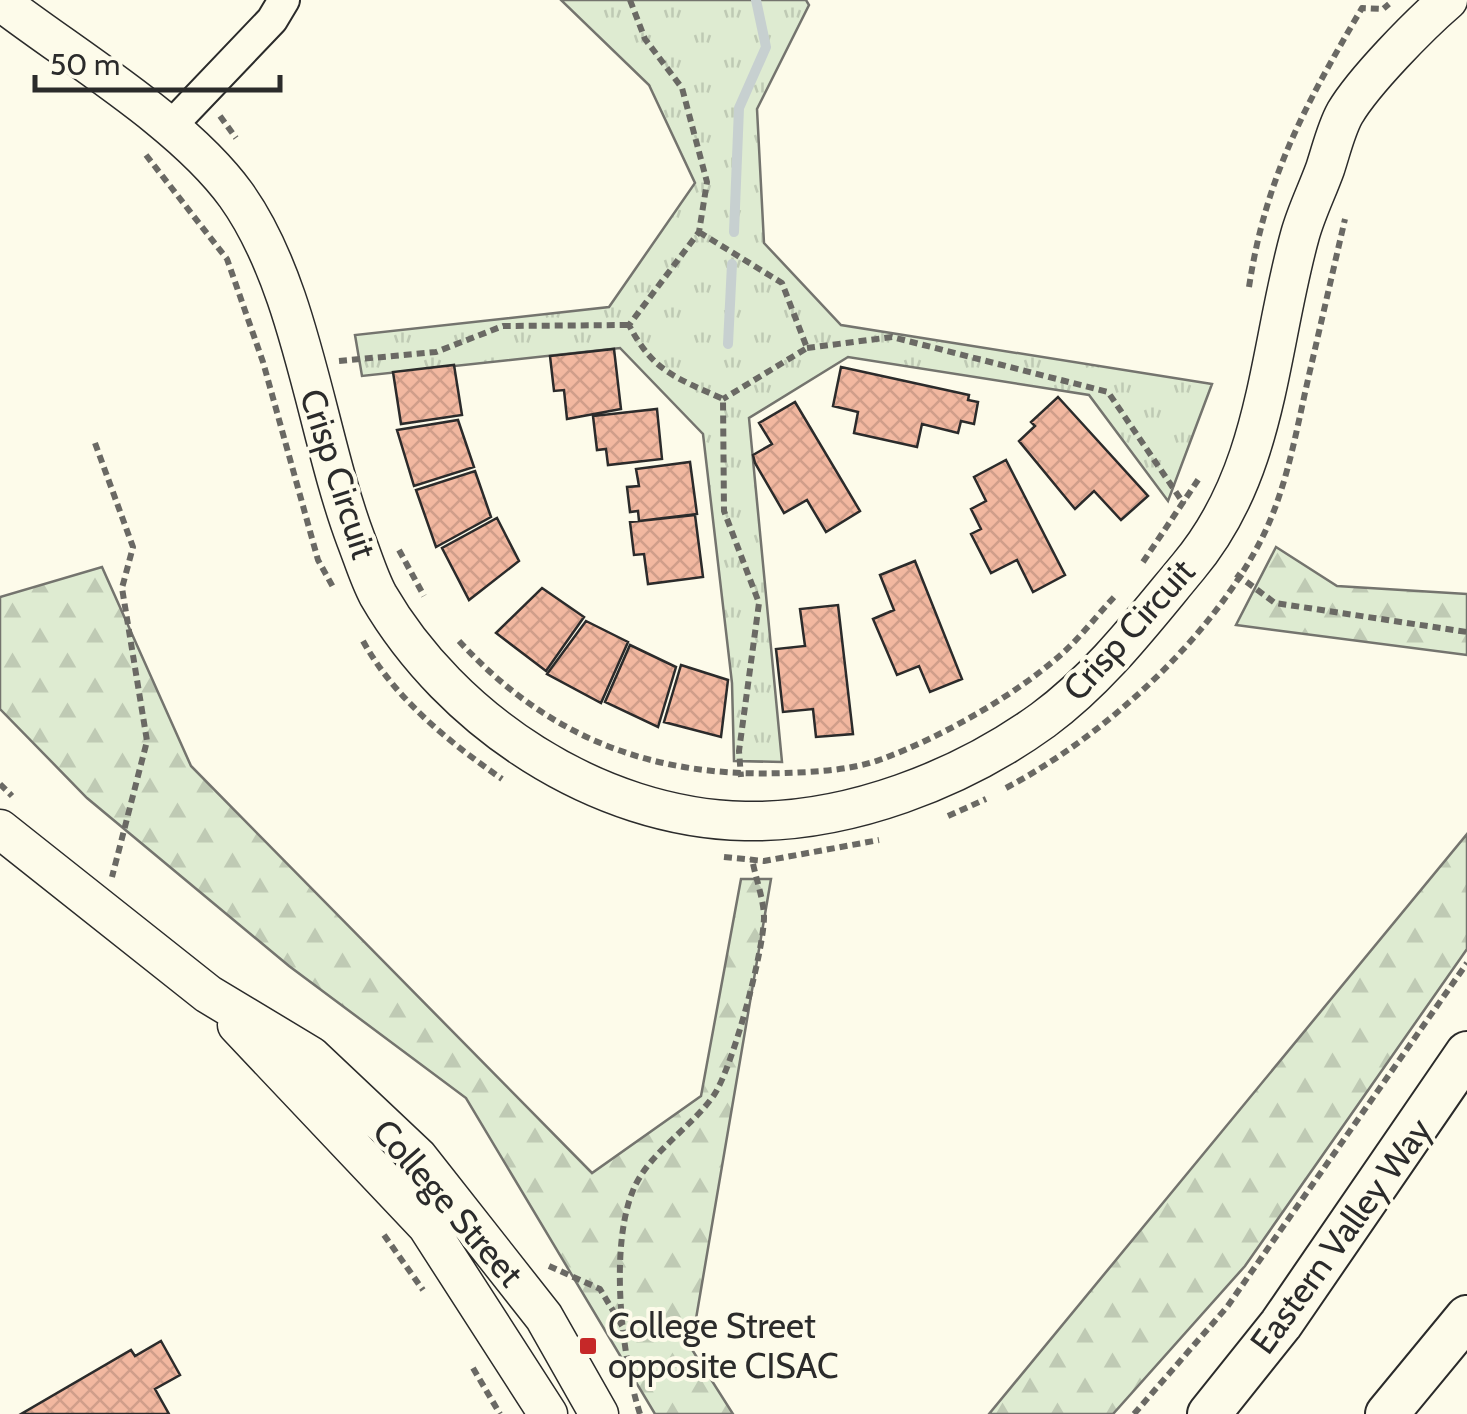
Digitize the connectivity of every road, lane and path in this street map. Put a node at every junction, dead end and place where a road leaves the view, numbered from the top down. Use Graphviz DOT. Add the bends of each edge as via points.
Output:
graph roads {
  1 [pos="284,0"];
  2 [pos="630,0"];
  3 [pos="1393,0"];
  4 [pos="0,1"];
  5 [pos="1430,5"];
  6 [pos="199,96"];
  7 [pos="170,127"];
  8 [pos="132,143"];
  9 [pos="240,143"];
  10 [pos="1350,201"];
  11 [pos="699,232"];
  12 [pos="1247,300"];
  13 [pos="629,324"];
  14 [pos="338,346"];
  15 [pos="807,348"];
  16 [pos="322,363"];
  17 [pos="344,376"];
  18 [pos="722,399"];
  19 [pos="96,442"];
  20 [pos="1206,468"];
  21 [pos="1183,502"];
  22 [pos="392,535"];
  23 [pos="1210,541"];
  24 [pos="1138,570"];
  25 [pos="1237,576"];
  26 [pos="1126,584"];
  27 [pos="335,590"];
  28 [pos="432,612"];
  29 [pos="1467,632"];
  30 [pos="452,633"];
  31 [pos="360,635"];
  32 [pos="740,774"];
  33 [pos="513,786"];
  34 [pos="744,821"];
  35 [pos="931,822"];
  36 [pos="0,829"];
  37 [pos="883,839"];
  38 [pos="717,856"];
  39 [pos="752,860"];
  40 [pos="112,876"];
  41 [pos="1467,963"];
  42 [pos="208,994"];
  43 [pos="1467,1053"];
  44 [pos="374,1221"];
  45 [pos="426,1295"];
  46 [pos="1467,1317"];
  47 [pos="467,1357"];
  48 [pos="500,1414"];
  49 [pos="548,1414"];
  50 [pos="599,1414"];
  51 [pos="640,1414"];
  52 [pos="1134,1414"];
  53 [pos="1209,1414"];
  54 [pos="1387,1414"];
  1 -- 6 [label="street"];
  2 -- 11 [label="path" via="646,39 682,88 707,182"];
  3 -- 12 [label="path" via="1384,9 1362,8 1301,112 1274,176"];
  4 -- 7 [label="street, Crisp Circuit"];
  5 -- 23 [label="street, Crisp Circuit" via="1345,113 1300,236 1256,436"];
  6 -- 7 [label="street"];
  6 -- 9 [label="path"];
  7 -- 16 [label="street, Crisp Circuit" via="236,196 295,327"];
  8 -- 27 [label="path" via="227,259 318,560"];
  10 -- 25 [label="path" via="1292,457 1260,542"];
  11 -- 13 [label="path"];
  11 -- 15 [label="path" via="782,283"];
  13 -- 16 [label="path" via="503,326 436,352"];
  13 -- 18 [label="path" via="662,371"];
  14 -- 16 [label="path"];
  15 -- 18 [label="path"];
  15 -- 21 [label="path" via="892,336 1108,392"];
  16 -- 17 [label="path"];
  16 -- 34 [label="street, Crisp Circuit" via="335,485 377,593 434,671 485,720 579,778 653,806"];
  18 -- 32 [label="path" via="724,510 760,603"];
  19 -- 40 [label="path" via="132,547 122,588 147,740"];
  20 -- 21 [label="path"];
  21 -- 23 [label="path"];
  21 -- 24 [label="path"];
  22 -- 28 [label="path"];
  23 -- 25 [label="path"];
  23 -- 34 [label="street, Crisp Circuit" via="1094,678 1027,731 957,771 843,812"];
  25 -- 29 [label="path" via="1274,603"];
  25 -- 35 [label="path" via="1130,702 1039,770"];
  26 -- 32 [label="path" via="1063,652 962,723 880,760 812,772"];
  30 -- 32 [label="path" via="547,715 623,755"];
  31 -- 33 [label="path" via="377,666 448,741"];
  32 -- 34 [label="path"];
  34 -- 39 [label="path"];
  36 -- 42 [label="street, College Street"];
  37 -- 39 [label="path" via="828,853"];
  38 -- 39 [label="path"];
  39 -- 51 [label="path" via="764,918 734,1055 714,1095 636,1184 621,1228 630,1383"];
  41 -- 52 [label="path" via="1227,1307"];
  42 -- 49 [label="street, College Street" via="426,1226"];
  42 -- 50 [label="street, College Street" via="311,1056 418,1156 544,1318"];
  43 -- 53 [label="main road, Eastern Valley Way" via="1281,1324"];
  44 -- 45 [label="path"];
  46 -- 54 [label="main road"];
  47 -- 48 [label="path"];
}
